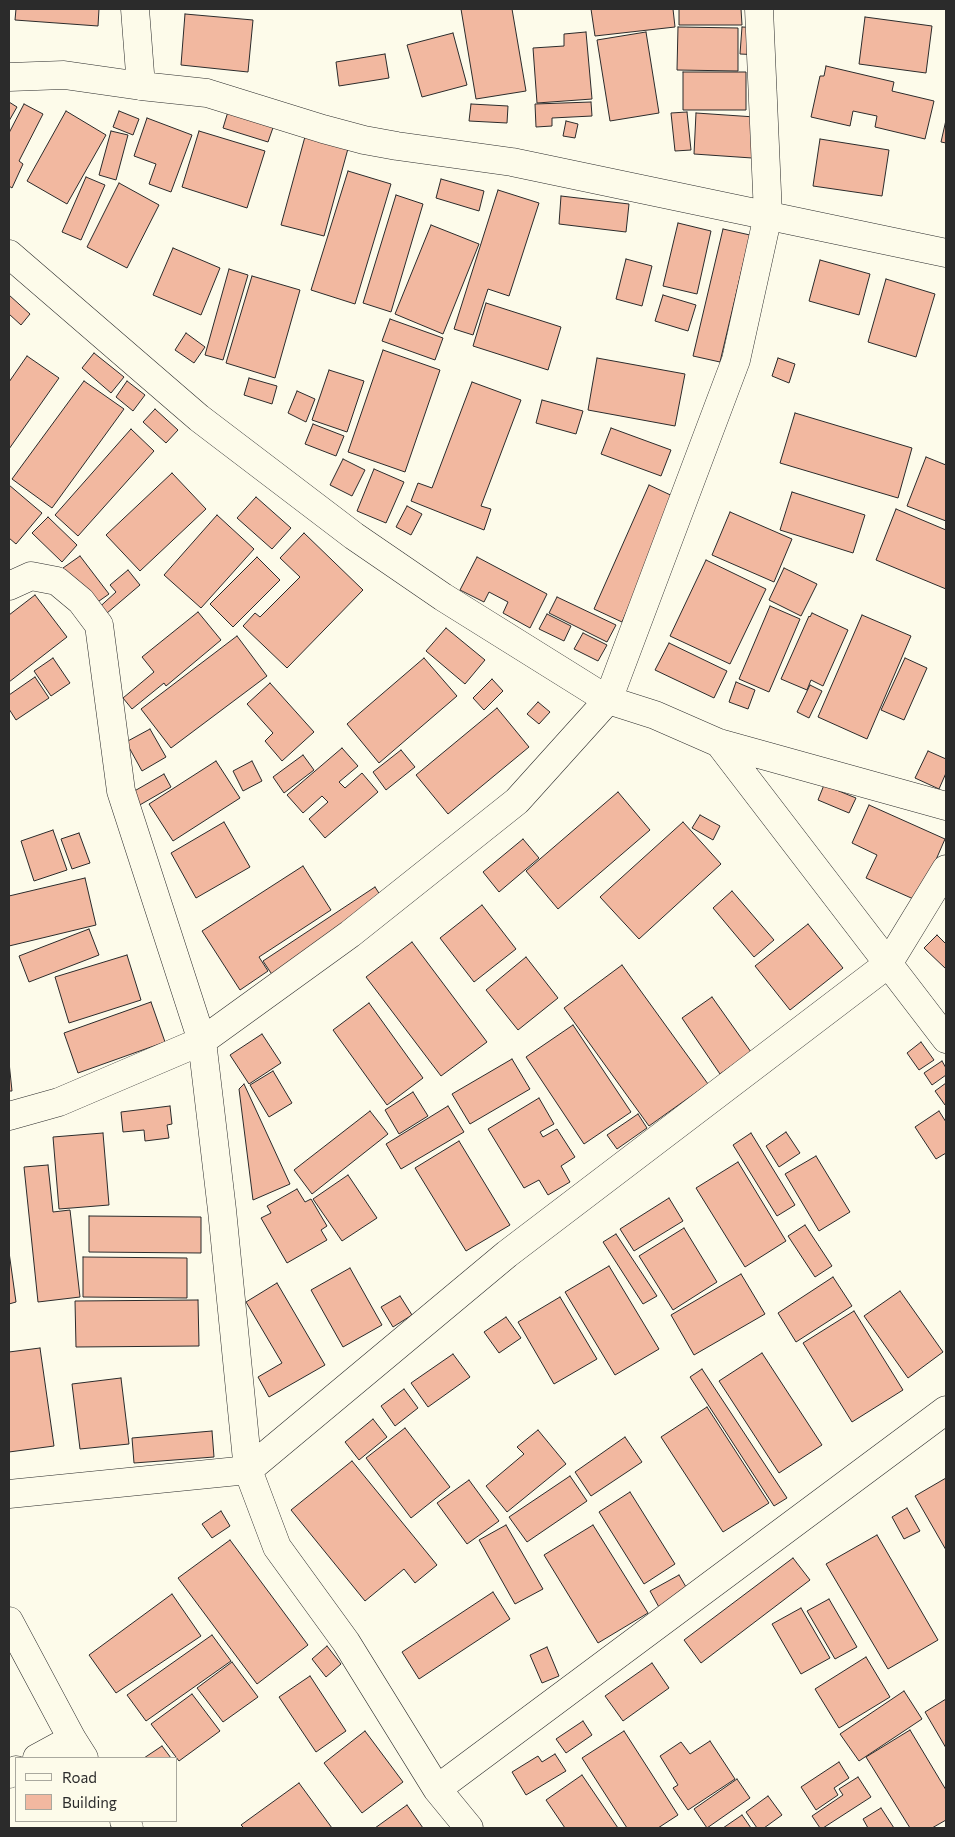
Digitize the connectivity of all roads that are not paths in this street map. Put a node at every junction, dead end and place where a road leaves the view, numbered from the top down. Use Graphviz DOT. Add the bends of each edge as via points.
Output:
graph roads {
  1 [pos="135,9"];
  2 [pos="759,9"];
  3 [pos="9,77"];
  4 [pos="141,86"];
  5 [pos="768,215"];
  6 [pos="9,254"];
  7 [pos="946,254"];
  8 [pos="9,586"];
  9 [pos="608,700"];
  10 [pos="719,744"];
  11 [pos="946,806"];
  12 [pos="946,869"];
  13 [pos="888,964"];
  14 [pos="946,1040"];
  15 [pos="202,1041"];
  16 [pos="9,1116"];
  17 [pos="946,1410"];
  18 [pos="248,1470"];
  19 [pos="9,1494"];
  20 [pos="9,1622"];
  21 [pos="78,1749"];
  22 [pos="42,1757"];
  23 [pos="437,1789"];
  24 [pos="469,1828"];
  1 -- 4 [label="street"];
  2 -- 5 [label="street"];
  3 -- 4 [label="street" via="64,75"];
  4 -- 5 [label="street" via="207,93 364,140 512,162"];
  5 -- 7 [label="street"];
  5 -- 9 [label="street" via="736,360"];
  6 -- 9 [label="street" via="199,418 354,536 443,597"];
  8 -- 15 [label="street" via="31,576 57,581 81,601 99,625 121,791"];
  9 -- 10 [label="street" via="655,715"];
  9 -- 15 [label="street" via="517,801 350,934"];
  10 -- 11 [label="street"];
  10 -- 13 [label="street"];
  12 -- 13 [label="street"];
  13 -- 14 [label="street"];
  13 -- 18 [label="street" via="507,1254"];
  15 -- 16 [label="street" via="58,1102"];
  15 -- 18 [label="street"];
  17 -- 23 [label="street"];
  18 -- 19 [label="street"];
  18 -- 23 [label="street" via="277,1547 346,1642"];
  20 -- 21 [label="street"];
  21 -- 22 [label="street"];
  23 -- 24 [label="street"];
}
